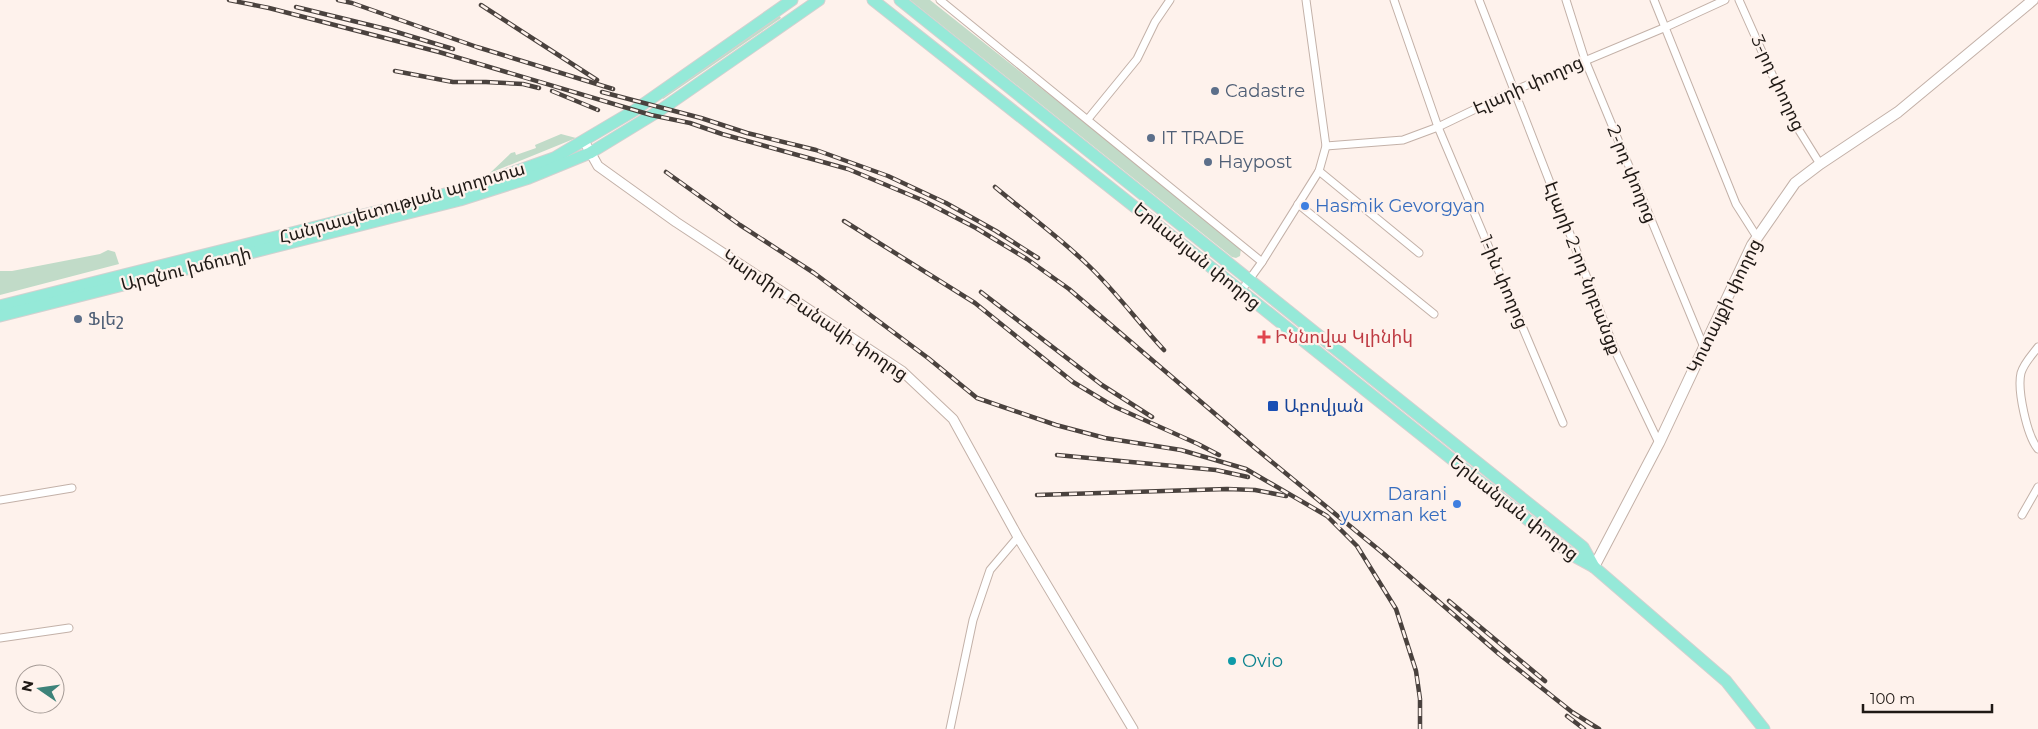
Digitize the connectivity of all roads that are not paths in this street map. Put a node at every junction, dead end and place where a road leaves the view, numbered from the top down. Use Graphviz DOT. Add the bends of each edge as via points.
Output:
graph roads {
  1 [pos="792,0"];
  2 [pos="819,0"];
  3 [pos="874,0"];
  4 [pos="900,0"];
  5 [pos="940,0"];
  6 [pos="1170,0"];
  7 [pos="1306,0"];
  8 [pos="1394,0"];
  9 [pos="1479,0"];
  10 [pos="1566,0"];
  11 [pos="1654,0"];
  12 [pos="1725,0"];
  13 [pos="1739,0"];
  14 [pos="2032,0"];
  15 [pos="1666,27"];
  16 [pos="1585,60"];
  17 [pos="1513,91"];
  18 [pos="1088,119"];
  19 [pos="1438,127"];
  20 [pos="584,140"];
  21 [pos="1326,146"];
  22 [pos="595,150"];
  23 [pos="1820,164"];
  24 [pos="1319,170"];
  25 [pos="1298,204"];
  26 [pos="1757,237"];
  27 [pos="1419,253"];
  28 [pos="1262,262"];
  29 [pos="1251,279"];
  30 [pos="1242,291"];
  31 [pos="0,306"];
  32 [pos="1434,314"];
  33 [pos="0,316"];
  34 [pos="1703,346"];
  35 [pos="2038,347"];
  36 [pos="1564,423"];
  37 [pos="1660,443"];
  38 [pos="2038,449"];
  39 [pos="2038,487"];
  40 [pos="72,488"];
  41 [pos="0,500"];
  42 [pos="2022,515"];
  43 [pos="1018,537"];
  44 [pos="1594,567"];
  45 [pos="69,628"];
  46 [pos="0,638"];
  47 [pos="950,729"];
  48 [pos="1133,729"];
  49 [pos="1764,729"];
  1 -- 20 [label="main road, Հանրապետության պողոտա" via="635,110"];
  2 -- 22 [label="main road" via="662,109"];
  3 -- 30 [label="main road, Երևանյան փողոց"];
  4 -- 29 [label="main road, Երևանյան փողոց"];
  5 -- 18 [label="street"];
  6 -- 18 [label="street" via="1154,22 1137,59"];
  7 -- 21 [label="street"];
  8 -- 19 [label="street, 1-ին փողոց"];
  9 -- 17 [label="street, Էլարի 2-րդ նրբանցք"];
  10 -- 16 [label="street, 2-րդ փողոց"];
  11 -- 15 [label="street"];
  12 -- 15 [label="street, Էլարի փողոց"];
  13 -- 23 [label="street, 3-րդ փողոց" via="1792,119"];
  14 -- 23 [label="main road, Կոտայքի փողոց" via="1898,112"];
  15 -- 16 [label="street, Էլարի փողոց"];
  15 -- 26 [label="street" via="1736,204"];
  16 -- 17 [label="street, Էլարի փողոց"];
  16 -- 34 [label="street, 2-րդ փողոց"];
  17 -- 19 [label="street, Էլարի փողոց"];
  17 -- 37 [label="street, Էլարի 2-րդ նրբանցք" via="1617,355"];
  18 -- 28 [label="street"];
  19 -- 21 [label="street, Էլարի փողոց" via="1404,140"];
  19 -- 36 [label="street, 1-ին փողոց"];
  20 -- 22 [label="street, Կարմիր Բանակի փողոց"];
  20 -- 31 [label="main road, Հանրապետության պողոտա" via="554,158 471,187"];
  21 -- 24 [label="street"];
  22 -- 33 [label="main road, Արզնու խճուղի" via="529,178 460,200"];
  22 -- 43 [label="street, Կարմիր Բանակի փողոց" via="598,166 676,222 902,371 953,419"];
  23 -- 26 [label="main road, Կոտայքի փողոց" via="1795,183"];
  24 -- 25 [label="street"];
  24 -- 27 [label="street"];
  25 -- 28 [label="street"];
  25 -- 32 [label="street"];
  26 -- 34 [label="main road, Կոտայքի փողոց"];
  28 -- 29 [label="street"];
  29 -- 30 [label="street"];
  29 -- 44 [label="main road, Երևանյան փողոց" via="1583,547"];
  30 -- 44 [label="main road, Երևանյան փողոց" via="1572,555"];
  34 -- 37 [label="main road, Կոտայքի փողոց"];
  35 -- 38 [label="street" via="2021,374 2027,428"];
  37 -- 44 [label="main road, Կոտայքի փողոց"];
  39 -- 42 [label="street"];
  40 -- 41 [label="street"];
  43 -- 47 [label="street" via="990,570 972,620"];
  43 -- 48 [label="street, Կարմիր Բանակի փողոց"];
  44 -- 49 [label="main road" via="1726,681"];
  45 -- 46 [label="street"];
}
